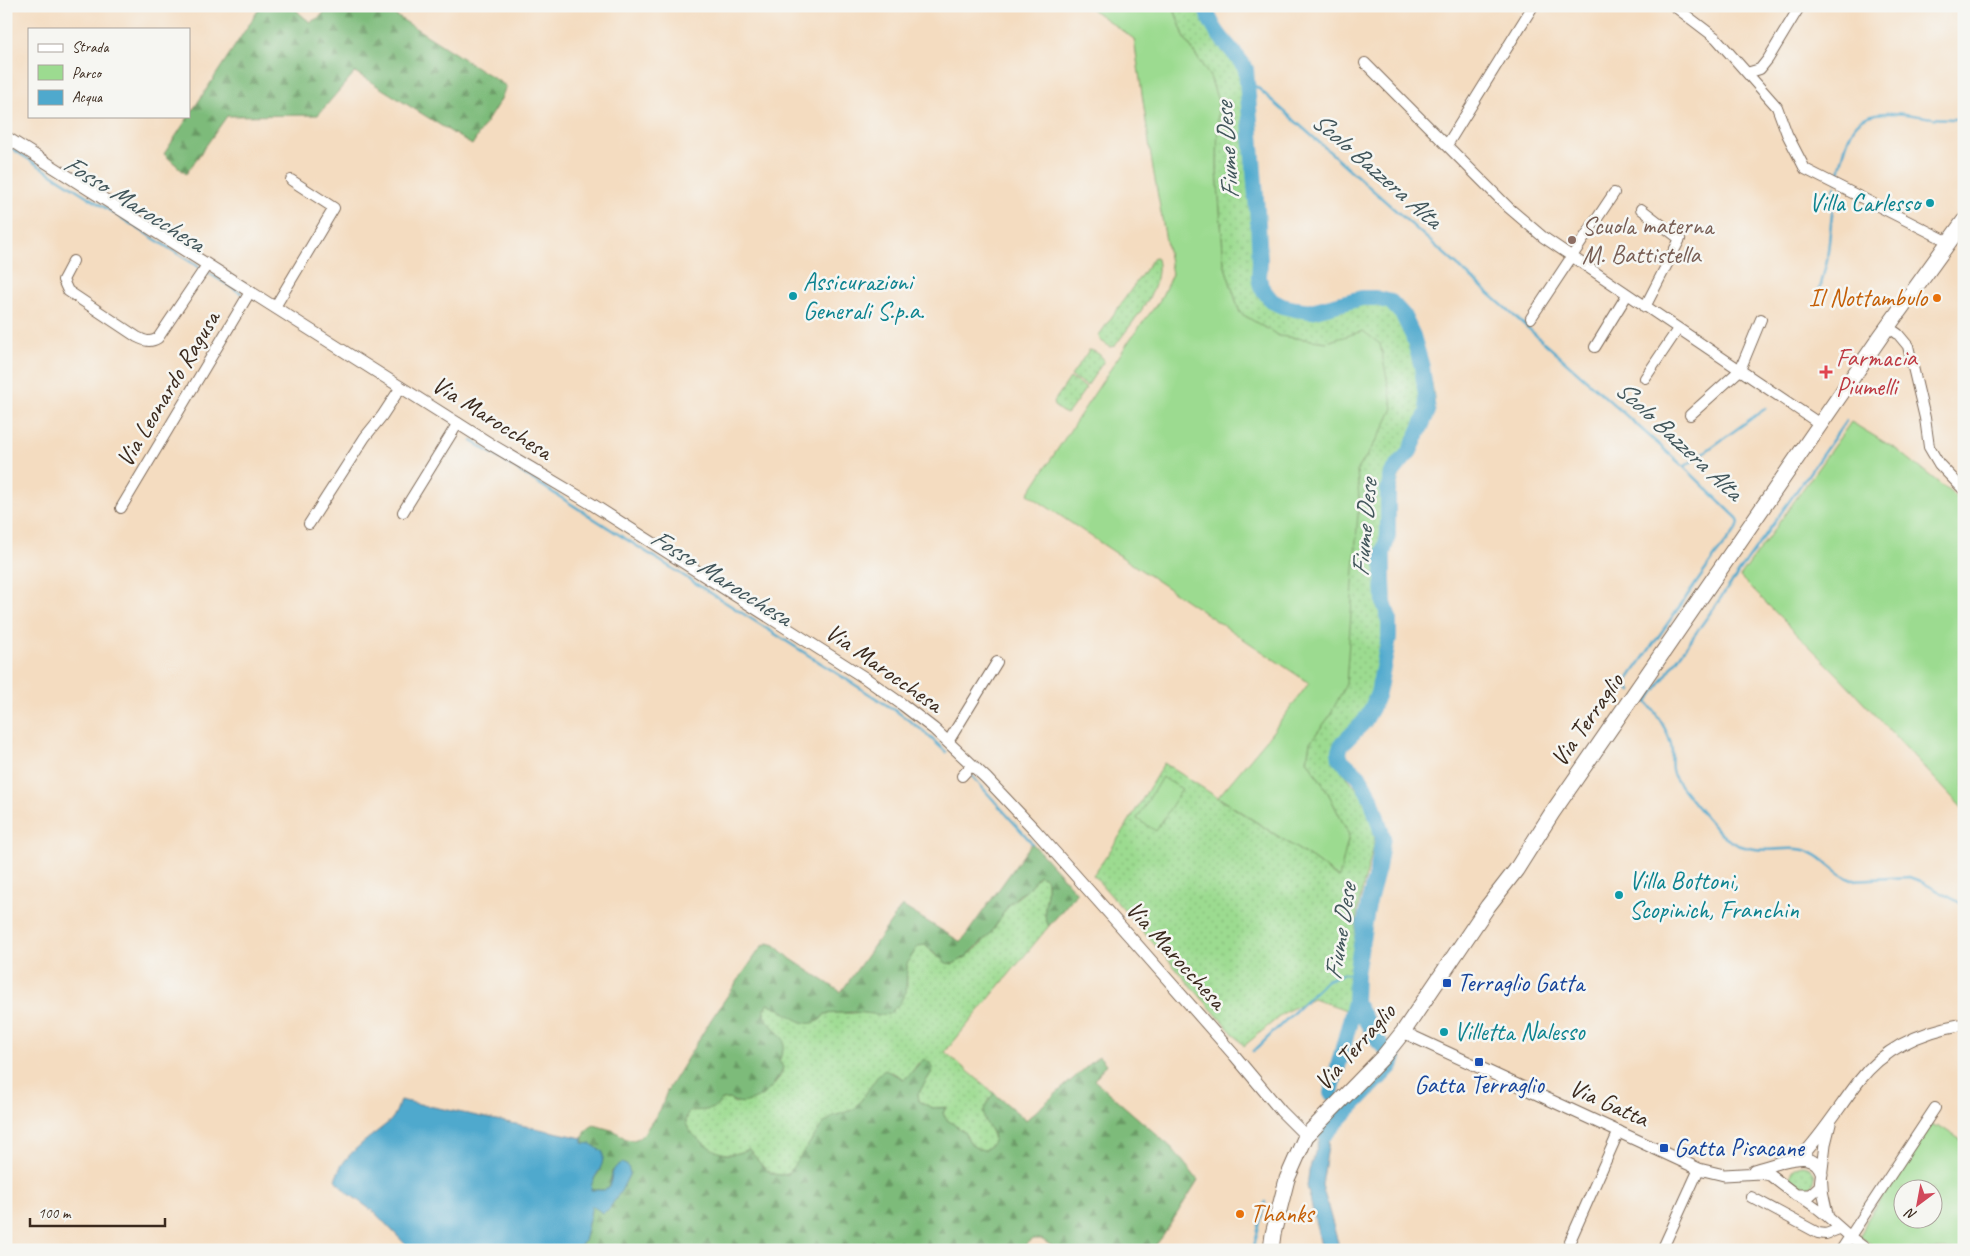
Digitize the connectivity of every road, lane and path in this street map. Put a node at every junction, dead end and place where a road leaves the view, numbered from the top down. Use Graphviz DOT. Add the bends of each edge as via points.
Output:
graph roads {
  1 [pos="1532,6"];
  2 [pos="1674,6"];
  3 [pos="1800,6"];
  4 [pos="1365,63"];
  5 [pos="1747,73"];
  6 [pos="6,138"];
  7 [pos="1447,145"];
  8 [pos="291,180"];
  9 [pos="1614,193"];
  10 [pos="1641,209"];
  11 [pos="1964,221"];
  12 [pos="1949,242"];
  13 [pos="1572,256"];
  14 [pos="73,261"];
  15 [pos="205,268"];
  16 [pos="250,292"];
  17 [pos="1627,295"];
  18 [pos="275,307"];
  19 [pos="1646,307"];
  20 [pos="1531,318"];
  21 [pos="1761,319"];
  22 [pos="1888,327"];
  23 [pos="1678,329"];
  24 [pos="1595,347"];
  25 [pos="1740,370"];
  26 [pos="1645,378"];
  27 [pos="401,387"];
  28 [pos="1690,415"];
  29 [pos="458,424"];
  30 [pos="1820,424"];
  31 [pos="1964,490"];
  32 [pos="121,508"];
  33 [pos="403,512"];
  34 [pos="309,524"];
  35 [pos="997,662"];
  36 [pos="948,742"];
  37 [pos="972,765"];
  38 [pos="962,776"];
  39 [pos="1964,1024"];
  40 [pos="1403,1032"];
  41 [pos="1935,1108"];
  42 [pos="1830,1124"];
  43 [pos="1619,1132"];
  44 [pos="1306,1136"];
  45 [pos="1798,1158"];
  46 [pos="1699,1169"];
  47 [pos="1746,1173"];
  48 [pos="1822,1177"];
  49 [pos="1791,1192"];
  50 [pos="1751,1197"];
  51 [pos="1828,1216"];
  52 [pos="1839,1229"];
  53 [pos="1849,1238"];
  54 [pos="1271,1250"];
  55 [pos="1566,1250"];
  56 [pos="1662,1250"];
  57 [pos="1841,1250"];
  58 [pos="1868,1250"];
  1 -- 7 [label="street"];
  2 -- 5 [label="street" via="1716,38"];
  3 -- 5 [label="street" via="1768,60 1760,69"];
  4 -- 7 [label="street"];
  5 -- 12 [label="street" via="1777,107 1805,169"];
  6 -- 15 [label="street, Via Marocchesa"];
  7 -- 13 [label="street" via="1526,223"];
  8 -- 18 [label="street" via="334,208"];
  9 -- 13 [label="street"];
  10 -- 19 [label="street" via="1680,239"];
  11 -- 12 [label="main road, Via Terraglio"];
  12 -- 22 [label="main road, Via Terraglio"];
  13 -- 17 [label="street"];
  13 -- 20 [label="street"];
  14 -- 15 [label="street" via="63,280 68,291 137,337 152,342 158,338"];
  15 -- 16 [label="street, Via Marocchesa"];
  16 -- 18 [label="street, Via Marocchesa"];
  16 -- 32 [label="street, Via Leonardo Ragusa"];
  17 -- 19 [label="street"];
  17 -- 24 [label="street"];
  18 -- 27 [label="street, Via Marocchesa"];
  19 -- 23 [label="street"];
  21 -- 25 [label="street"];
  22 -- 30 [label="main road, Via Terraglio"];
  22 -- 31 [label="street" via="1908,346 1929,447 1939,464"];
  23 -- 25 [label="street"];
  23 -- 26 [label="street"];
  25 -- 28 [label="street"];
  25 -- 30 [label="street"];
  27 -- 29 [label="street, Via Marocchesa"];
  27 -- 34 [label="street"];
  29 -- 33 [label="street"];
  29 -- 36 [label="street, Via Marocchesa" via="590,503 856,673 903,705"];
  30 -- 40 [label="main road, Via Terraglio"];
  35 -- 36 [label="street, Via Marocchesa"];
  36 -- 37 [label="street, Via Marocchesa"];
  37 -- 38 [label="street"];
  37 -- 44 [label="street, Via Marocchesa" via="1041,836"];
  39 -- 42 [label="street" via="1923,1034 1898,1046 1860,1079"];
  40 -- 43 [label="street, Via Gatta"];
  40 -- 44 [label="main road, Via Terraglio"];
  41 -- 53 [label="street"];
  42 -- 45 [label="street"];
  42 -- 48 [label="street"];
  43 -- 46 [label="street, Via Gatta"];
  43 -- 55 [label="street"];
  44 -- 54 [label="main road, Via Terraglio" via="1287,1179"];
  45 -- 47 [label="street, Via Gatta"];
  45 -- 48 [label="street" via="1812,1160 1820,1168"];
  45 -- 49 [label="street" via="1789,1163 1783,1175"];
  46 -- 47 [label="street, Via Gatta" via="1724,1174"];
  46 -- 56 [label="street"];
  47 -- 49 [label="street, Via Gatta" via="1770,1175"];
  48 -- 49 [label="street" via="1820,1186 1810,1195"];
  48 -- 51 [label="street"];
  49 -- 51 [label="street"];
  50 -- 52 [label="street" via="1818,1233"];
  51 -- 52 [label="street"];
  52 -- 53 [label="street"];
  53 -- 57 [label="street"];
  53 -- 58 [label="street"];
}
